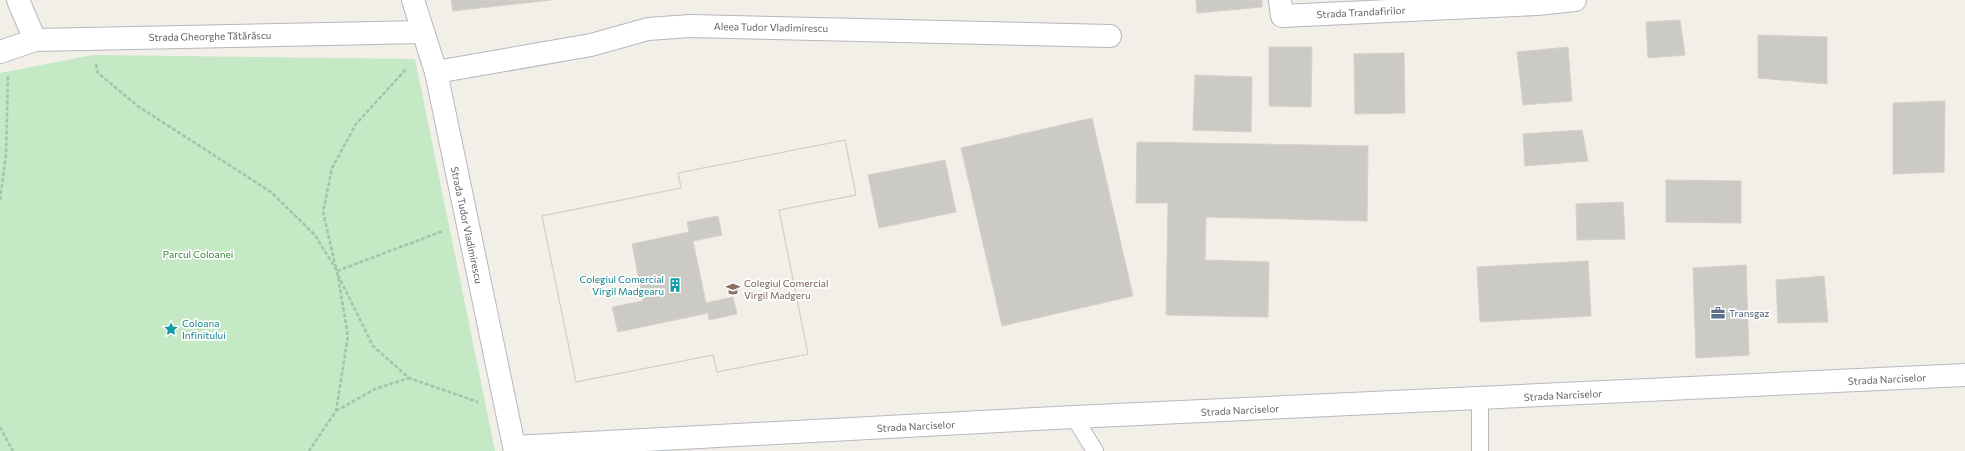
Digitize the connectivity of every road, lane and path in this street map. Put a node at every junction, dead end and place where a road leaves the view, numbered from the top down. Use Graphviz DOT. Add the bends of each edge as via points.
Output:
graph roads {
  1 [pos="18,0"];
  2 [pos="413,0"];
  3 [pos="1280,0"];
  4 [pos="1575,0"];
  5 [pos="1537,2"];
  6 [pos="1110,36"];
  7 [pos="88,38"];
  8 [pos="425,39"];
  9 [pos="34,40"];
  10 [pos="4,50"];
  11 [pos="436,72"];
  12 [pos="0,200"];
  13 [pos="466,222"];
  14 [pos="337,272"];
  15 [pos="1965,375"];
  16 [pos="409,378"];
  17 [pos="1480,399"];
  18 [pos="336,411"];
  19 [pos="507,412"];
  20 [pos="1074,418"];
  21 [pos="0,427"];
  22 [pos="515,449"];
  23 [pos="13,451"];
  24 [pos="309,451"];
  25 [pos="1095,451"];
  26 [pos="1480,451"];
  1 -- 9 [label="main road"];
  2 -- 8 [label="main road, Strada Tudor Vladimirescu"];
  3 -- 5 [label="main road, Strada Trandafirilor" via="1282,16"];
  4 -- 5 [label="main road, Strada Trandafirilor"];
  6 -- 11 [label="main road, Aleea Tudor Vladimirescu" via="690,26 648,30 591,45"];
  7 -- 8 [label="main road, Strada Gheorghe Tătărăscu"];
  7 -- 9 [label="main road, Strada Gheorghe Tătărăscu"];
  7 -- 14 [label="path" via="98,73 139,107 271,192 315,235"];
  8 -- 11 [label="main road, Strada Tudor Vladimirescu"];
  8 -- 14 [label="path" via="356,124 332,168 323,212"];
  9 -- 10 [label="main road, Strada Gheorghe Tătărăscu"];
  10 -- 12 [label="path" via="6,155"];
  11 -- 13 [label="main road, Strada Tudor Vladimirescu"];
  13 -- 14 [label="path"];
  13 -- 19 [label="main road, Strada Tudor Vladimirescu"];
  14 -- 16 [label="path" via="373,346"];
  14 -- 18 [label="path" via="348,336"];
  15 -- 17 [label="main road, Strada Narciselor"];
  16 -- 18 [label="path" via="375,389"];
  16 -- 19 [label="path"];
  17 -- 20 [label="main road, Strada Narciselor"];
  17 -- 26 [label="lane"];
  18 -- 24 [label="path"];
  19 -- 22 [label="main road, Strada Tudor Vladimirescu"];
  20 -- 22 [label="main road, Strada Narciselor"];
  20 -- 25 [label="lane"];
  21 -- 23 [label="path"];
}
